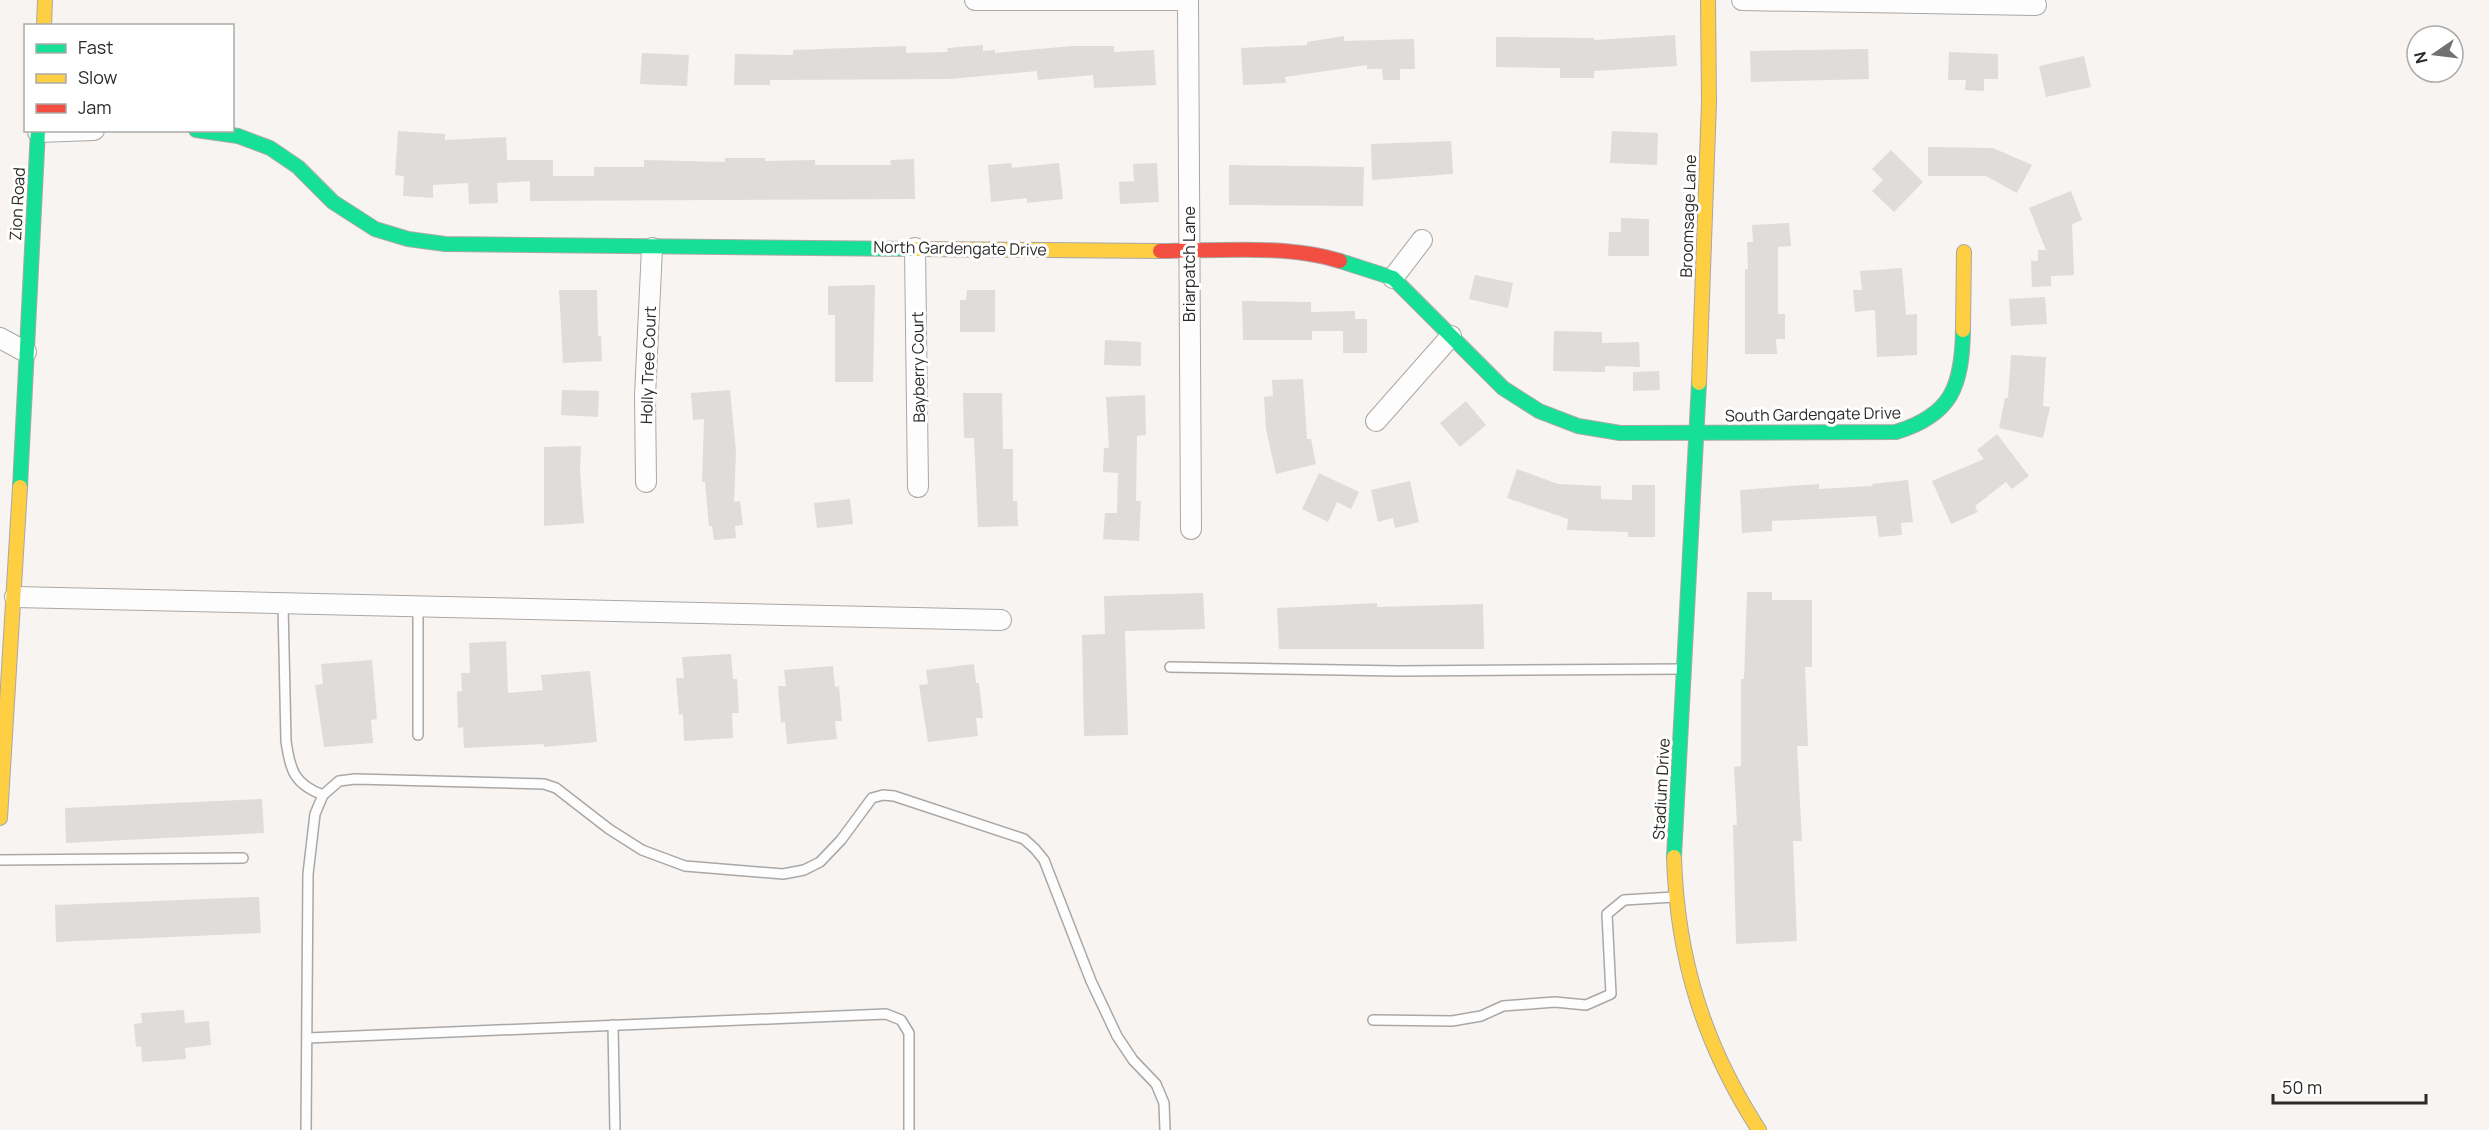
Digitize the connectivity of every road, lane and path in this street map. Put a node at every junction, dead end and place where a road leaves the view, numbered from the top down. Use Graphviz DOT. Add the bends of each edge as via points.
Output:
graph roads {
  1 [pos="45,0"];
  2 [pos="975,0"];
  3 [pos="1186,0"];
  4 [pos="1708,0"];
  5 [pos="1742,0"];
  6 [pos="2036,5"];
  7 [pos="44,24"];
  8 [pos="38,132"];
  9 [pos="210,132"];
  10 [pos="1422,240"];
  11 [pos="652,248"];
  12 [pos="915,248"];
  13 [pos="1189,251"];
  14 [pos="1964,252"];
  15 [pos="1393,278"];
  16 [pos="1452,336"];
  17 [pos="0,338"];
  18 [pos="26,352"];
  19 [pos="1376,421"];
  20 [pos="1696,432"];
  21 [pos="646,482"];
  22 [pos="918,487"];
  23 [pos="1191,529"];
  24 [pos="15,597"];
  25 [pos="283,605"];
  26 [pos="418,608"];
  27 [pos="1001,620"];
  28 [pos="1170,667"];
  29 [pos="1685,669"];
  30 [pos="418,735"];
  31 [pos="1,792"];
  32 [pos="323,795"];
  33 [pos="0,818"];
  34 [pos="243,858"];
  35 [pos="0,860"];
  36 [pos="1677,896"];
  37 [pos="1373,1020"];
  38 [pos="613,1025"];
  39 [pos="308,1038"];
  40 [pos="306,1130"];
  41 [pos="615,1130"];
  42 [pos="909,1130"];
  43 [pos="1165,1130"];
  44 [pos="1760,1130"];
  1 -- 7 [label="street"];
  2 -- 3 [label="street"];
  3 -- 13 [label="street, Briarpatch Lane"];
  4 -- 20 [label="street, Broomsage Lane" via="1709,102"];
  5 -- 6 [label="street"];
  8 -- 18 [label="street, Zion Road"];
  9 -- 11 [label="street, North Gardengate Drive" via="238,136 270,148 360,221 408,239 484,246"];
  10 -- 15 [label="street"];
  11 -- 12 [label="street, North Gardengate Drive"];
  11 -- 21 [label="street, Holly Tree Court" via="645,396"];
  12 -- 13 [label="street, North Gardengate Drive"];
  12 -- 22 [label="street, Bayberry Court"];
  13 -- 15 [label="street, North Gardengate Drive" via="1321,255"];
  13 -- 23 [label="street, Briarpatch Lane"];
  14 -- 20 [label="street, South Gardengate Drive" via="1960,374 1952,398 1928,421 1896,432"];
  15 -- 16 [label="street, North Gardengate Drive"];
  16 -- 19 [label="street"];
  16 -- 20 [label="street, North Gardengate Drive" via="1503,388 1539,411 1599,431"];
  17 -- 18 [label="street"];
  18 -- 24 [label="street, Zion Road"];
  20 -- 29 [label="street, Stadium Drive"];
  24 -- 25 [label="street"];
  24 -- 31 [label="street, Zion Road"];
  25 -- 26 [label="street"];
  25 -- 32 [label="lane" via="288,761 294,776 306,789"];
  26 -- 27 [label="street"];
  26 -- 30 [label="lane"];
  28 -- 29 [label="lane" via="1398,671"];
  29 -- 36 [label="street, Stadium Drive" via="1676,796"];
  31 -- 33 [label="street, Zion Road"];
  32 -- 39 [label="lane" via="315,814 308,874"];
  32 -- 43 [label="lane" via="339,781 355,779 544,784 556,788 642,850 685,866 783,874 820,862 872,798 883,795 1024,839 1044,860 1117,1036 1156,1084 1164,1102"];
  34 -- 35 [label="lane"];
  36 -- 37 [label="lane" via="1624,900 1607,914 1611,993 1586,1005 1555,1002 1503,1006 1481,1016 1452,1021"];
  36 -- 44 [label="street, Stadium Drive" via="1683,954 1700,1016 1726,1075"];
  38 -- 39 [label="lane"];
  38 -- 41 [label="lane"];
  38 -- 42 [label="lane" via="886,1014 902,1020 909,1034"];
  39 -- 40 [label="lane"];
}
